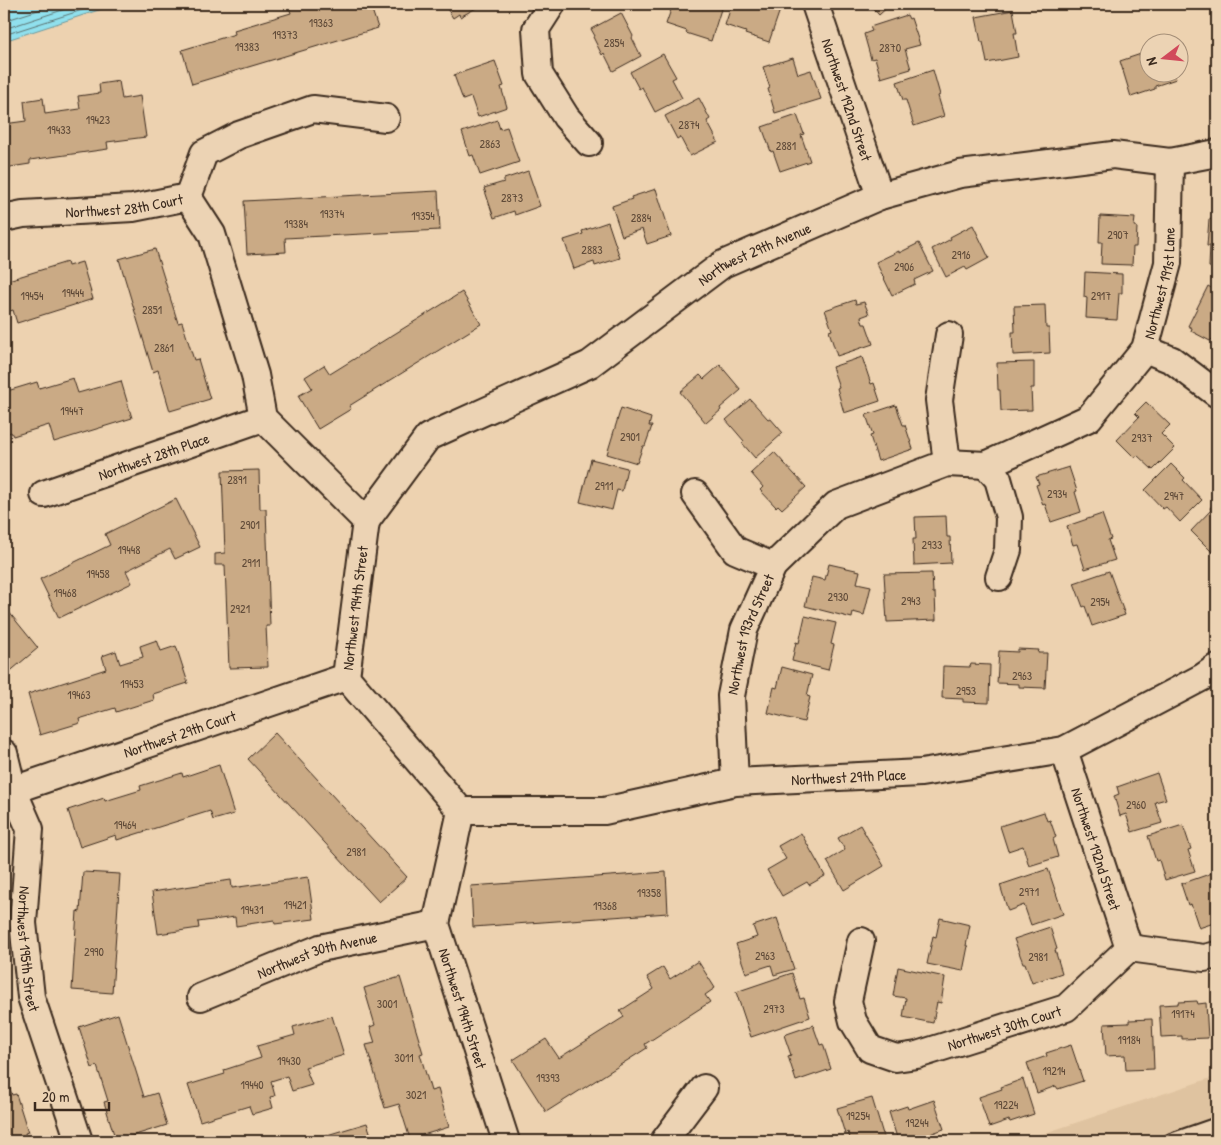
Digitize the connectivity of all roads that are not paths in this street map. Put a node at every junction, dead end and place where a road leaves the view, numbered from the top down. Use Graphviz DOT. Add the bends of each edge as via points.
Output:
graph roads {
  1 [pos="552,4"];
  2 [pos="815,4"];
  3 [pos="386,118"];
  4 [pos="588,143"];
  5 [pos="1217,153"];
  6 [pos="1170,162"];
  7 [pos="880,196"];
  8 [pos="188,197"];
  9 [pos="4,218"];
  10 [pos="949,335"];
  11 [pos="1145,349"];
  12 [pos="1217,394"];
  13 [pos="263,418"];
  14 [pos="947,463"];
  15 [pos="986,464"];
  16 [pos="44,494"];
  17 [pos="695,494"];
  18 [pos="366,521"];
  19 [pos="773,566"];
  20 [pos="998,577"];
  21 [pos="1217,667"];
  22 [pos="346,676"];
  23 [pos="1064,750"];
  24 [pos="4,753"];
  25 [pos="735,782"];
  26 [pos="13,790"];
  27 [pos="461,811"];
  28 [pos="436,924"];
  29 [pos="860,940"];
  30 [pos="1129,948"];
  31 [pos="1217,955"];
  32 [pos="201,997"];
  33 [pos="704,1088"];
  34 [pos="1217,1125"];
  35 [pos="79,1141"];
  36 [pos="506,1141"];
  37 [pos="664,1141"];
  38 [pos="1171,1141"];
  1 -- 4 [label="street" via="536,29 539,74 566,117"];
  2 -- 7 [label="street, Northwest 192nd Street"];
  3 -- 8 [label="street, Northwest 28th Court" via="314,109 238,136 204,153"];
  5 -- 6 [label="street, Northwest 29th Avenue"];
  6 -- 7 [label="street, Northwest 29th Avenue" via="1113,155 960,174"];
  6 -- 11 [label="street, Northwest 191st Lane" via="1168,262"];
  7 -- 18 [label="street, Northwest 29th Avenue" via="723,264 590,364 428,437"];
  8 -- 9 [label="street, Northwest 28th Court" via="133,208 23,214"];
  8 -- 13 [label="street" via="212,234 255,375"];
  10 -- 14 [label="street" via="939,400"];
  11 -- 12 [label="street, Northwest 191st Lane" via="1172,360"];
  11 -- 15 [label="street" via="1089,418"];
  13 -- 16 [label="street, Northwest 28th Place"];
  13 -- 18 [label="street"];
  14 -- 15 [label="street"];
  14 -- 19 [label="street" via="836,505"];
  15 -- 20 [label="street" via="998,479 1009,517 1008,550"];
  17 -- 19 [label="street, Northwest 193rd Street" via="735,550"];
  18 -- 22 [label="street, Northwest 194th Street"];
  19 -- 25 [label="street, Northwest 193rd Street" via="744,630 730,696"];
  21 -- 23 [label="street, Northwest 29th Place"];
  22 -- 26 [label="street, Northwest 29th Court"];
  22 -- 27 [label="street, Northwest 194th Street"];
  23 -- 25 [label="street, Northwest 29th Place" via="921,773"];
  23 -- 30 [label="street, Northwest 192nd Street"];
  24 -- 26 [label="street, Northwest 195th Street"];
  25 -- 27 [label="street, Northwest 29th Place" via="604,811"];
  26 -- 35 [label="street, Northwest 195th Street" via="30,829 23,923 31,997"];
  27 -- 28 [label="street"];
  28 -- 32 [label="street, Northwest 30th Avenue" via="320,948"];
  28 -- 36 [label="street, Northwest 194th Street"];
  29 -- 30 [label="street, Northwest 30th Court" via="848,1001 853,1021 870,1049 896,1058 917,1055 1066,1008"];
  30 -- 31 [label="street" via="1204,958"];
  33 -- 37 [label="street"];
  34 -- 38 [label="lane"];
}
